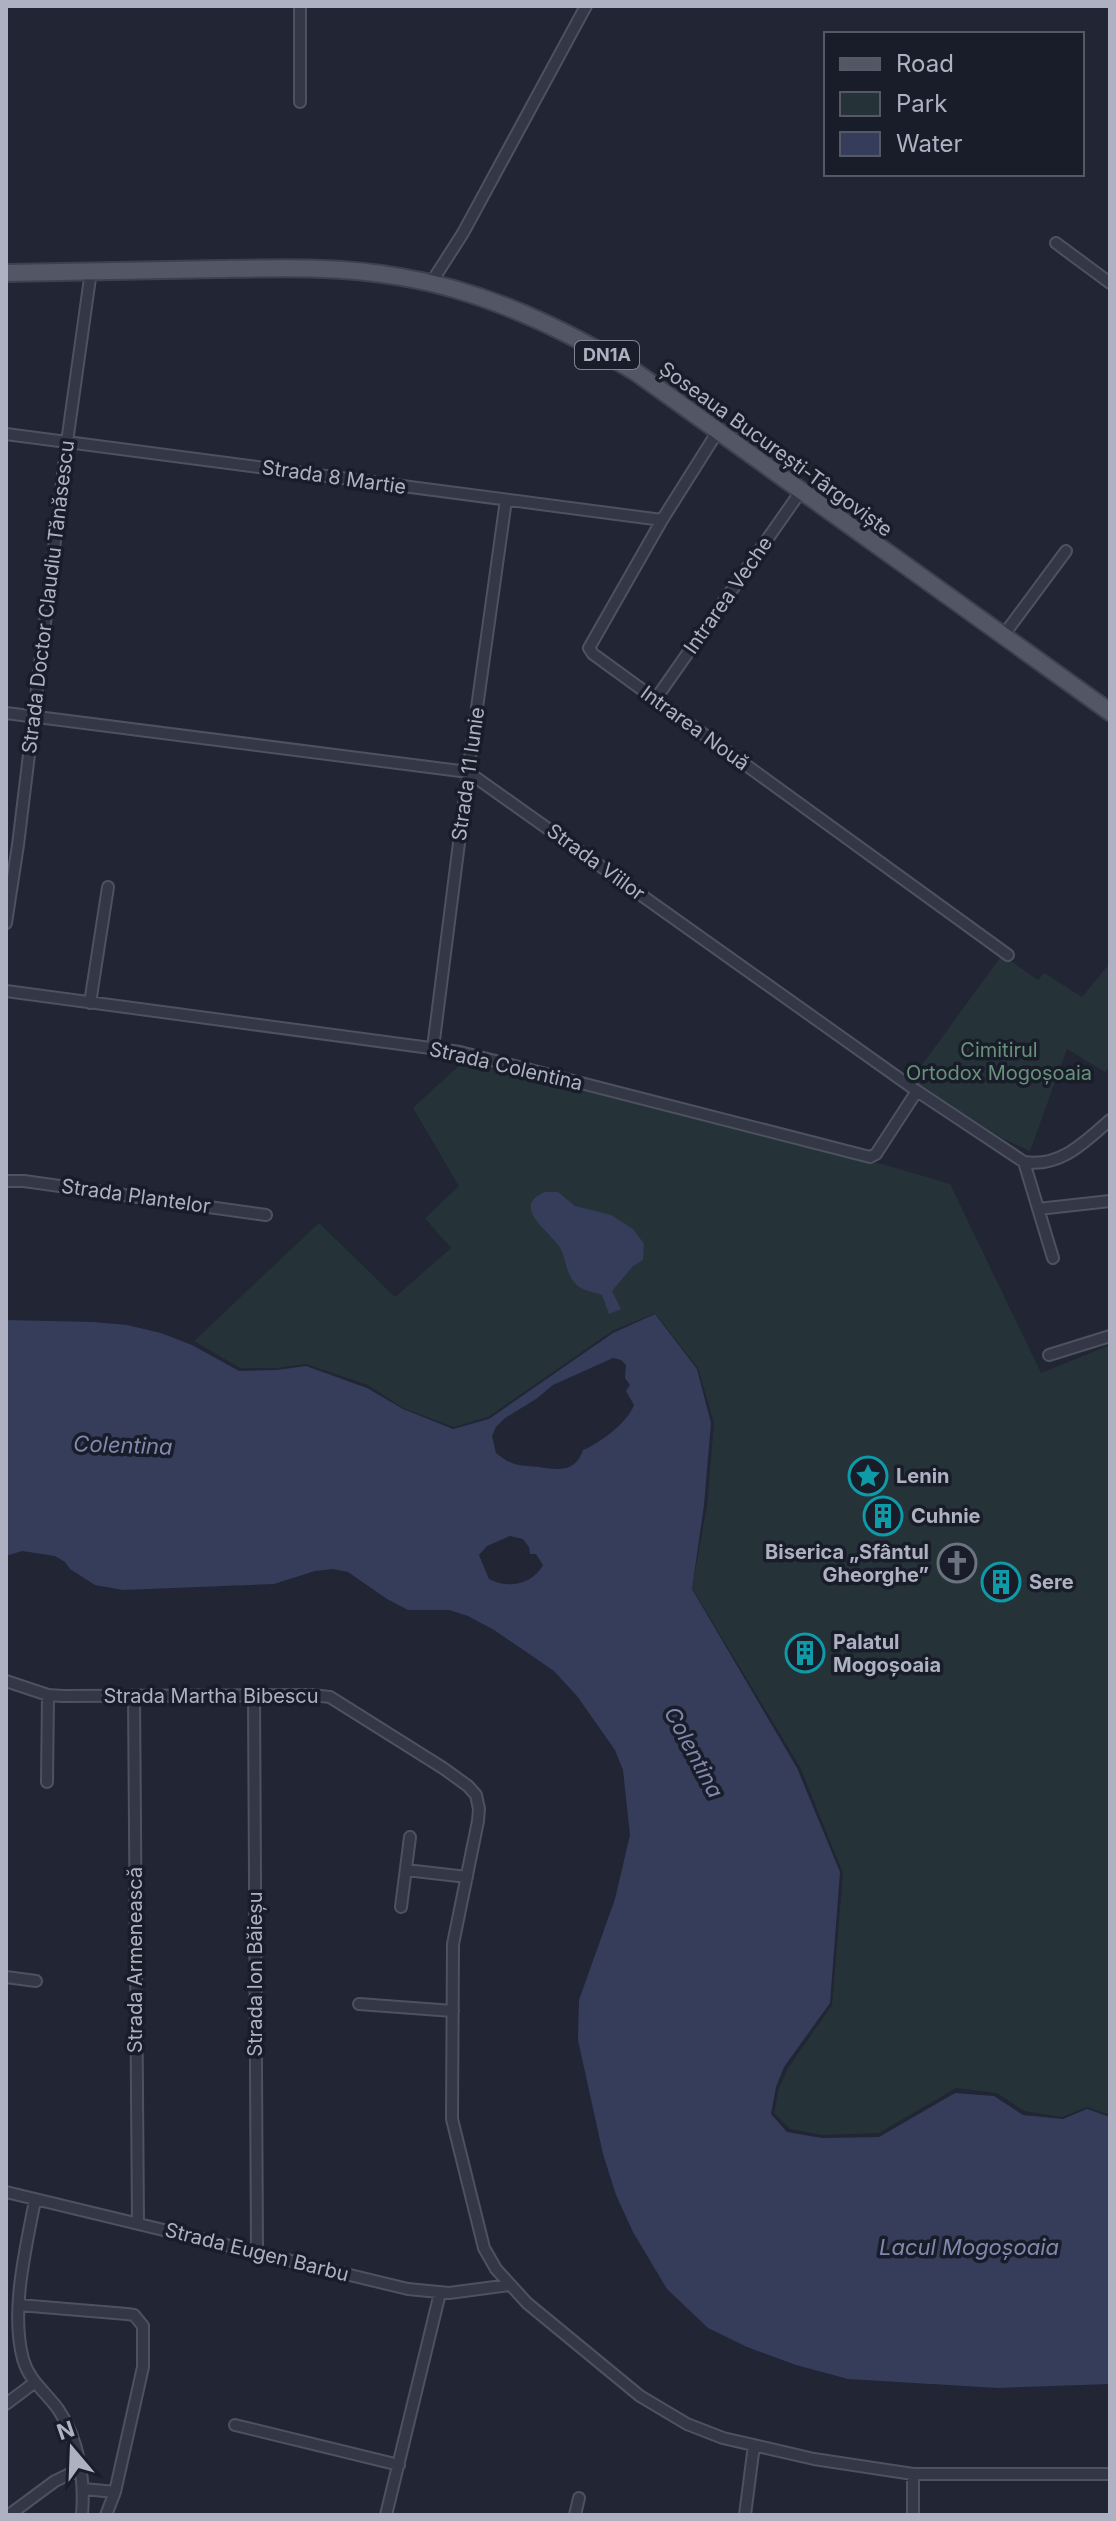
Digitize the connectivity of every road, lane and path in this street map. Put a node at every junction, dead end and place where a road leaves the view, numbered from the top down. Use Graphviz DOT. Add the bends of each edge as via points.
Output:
graph roads {
  1 [pos="300,6"];
  2 [pos="586,6"];
  3 [pos="300,102"];
  4 [pos="1056,243"];
  5 [pos="91,271"];
  6 [pos="6,273"];
  7 [pos="431,283"];
  8 [pos="1110,283"];
  9 [pos="718,431"];
  10 [pos="6,434"];
  11 [pos="67,442"];
  12 [pos="801,491"];
  13 [pos="506,500"];
  14 [pos="662,520"];
  15 [pos="1066,551"];
  16 [pos="1003,636"];
  17 [pos="655,700"];
  18 [pos="1110,712"];
  19 [pos="6,713"];
  20 [pos="34,716"];
  21 [pos="468,772"];
  22 [pos="108,887"];
  23 [pos="6,923"];
  24 [pos="1008,955"];
  25 [pos="6,991"];
  26 [pos="90,1003"];
  27 [pos="433,1048"];
  28 [pos="917,1091"];
  29 [pos="1110,1120"];
  30 [pos="1024,1162"];
  31 [pos="6,1181"];
  32 [pos="1110,1201"];
  33 [pos="1038,1209"];
  34 [pos="266,1215"];
  35 [pos="1053,1258"];
  36 [pos="1110,1336"];
  37 [pos="1049,1355"];
  38 [pos="6,1681"];
  39 [pos="48,1695"];
  40 [pos="134,1696"];
  41 [pos="254,1697"];
  42 [pos="47,1782"];
  43 [pos="410,1837"];
  44 [pos="406,1870"];
  45 [pos="467,1877"];
  46 [pos="401,1907"];
  47 [pos="6,1977"];
  48 [pos="36,1981"];
  49 [pos="359,2004"];
  50 [pos="453,2011"];
  51 [pos="6,2192"];
  52 [pos="35,2200"];
  53 [pos="138,2224"];
  54 [pos="257,2251"];
  55 [pos="510,2285"];
  56 [pos="440,2293"];
  57 [pos="19,2305"];
  58 [pos="34,2383"];
  59 [pos="6,2404"];
  60 [pos="235,2425"];
  61 [pos="754,2445"];
  62 [pos="399,2465"];
  63 [pos="80,2469"];
  64 [pos="913,2474"];
  65 [pos="1110,2474"];
  66 [pos="84,2489"];
  67 [pos="115,2492"];
  68 [pos="579,2498"];
  69 [pos="9,2515"];
  70 [pos="82,2515"];
  71 [pos="106,2515"];
  72 [pos="386,2515"];
  73 [pos="575,2515"];
  74 [pos="745,2515"];
  75 [pos="913,2515"];
  1 -- 3 [label="street"];
  2 -- 7 [label="street"];
  4 -- 8 [label="street"];
  5 -- 6 [label="main road, Șoseaua București-Târgoviște / DN1A"];
  5 -- 7 [label="main road, Șoseaua București-Târgoviște / DN1A" via="335,269"];
  5 -- 11 [label="street, Strada Doctor Claudiu Tănăsescu"];
  7 -- 9 [label="main road, Șoseaua București-Târgoviște / DN1A" via="510,308 573,337 637,373"];
  9 -- 12 [label="main road, Șoseaua București-Târgoviște / DN1A"];
  9 -- 14 [label="street, Intrarea Nouă"];
  10 -- 11 [label="street, Strada 8 Martie"];
  11 -- 13 [label="street, Strada 8 Martie"];
  11 -- 20 [label="street, Strada Doctor Claudiu Tănăsescu"];
  12 -- 16 [label="main road, Șoseaua București-Târgoviște / DN1A"];
  12 -- 17 [label="street, Intrarea Veche"];
  13 -- 14 [label="street, Strada 8 Martie"];
  13 -- 21 [label="street, Strada 11 Iunie"];
  14 -- 17 [label="street, Intrarea Nouă" via="589,648"];
  15 -- 16 [label="street"];
  16 -- 18 [label="main road, Șoseaua București-Târgoviște / DN1A"];
  17 -- 24 [label="street, Intrarea Nouă"];
  19 -- 20 [label="street, Strada Viilor"];
  20 -- 21 [label="street, Strada Viilor"];
  20 -- 23 [label="street, Strada Doctor Claudiu Tănăsescu"];
  21 -- 27 [label="street, Strada 11 Iunie"];
  21 -- 28 [label="street, Strada Viilor"];
  22 -- 26 [label="street"];
  25 -- 26 [label="street, Strada Colentina"];
  26 -- 27 [label="street, Strada Colentina"];
  27 -- 28 [label="street, Strada Colentina" via="870,1157"];
  28 -- 30 [label="street, Strada Viilor"];
  29 -- 30 [label="street" via="1066,1154 1044,1163"];
  30 -- 33 [label="street"];
  31 -- 34 [label="street, Strada Plantelor"];
  32 -- 33 [label="street"];
  33 -- 35 [label="street"];
  36 -- 37 [label="street"];
  38 -- 39 [label="street, Strada Martha Bibescu"];
  39 -- 40 [label="street, Strada Martha Bibescu"];
  39 -- 42 [label="street"];
  40 -- 41 [label="street, Strada Martha Bibescu"];
  40 -- 53 [label="street, Strada Armenească"];
  41 -- 45 [label="street, Strada Martha Bibescu" via="330,1697 468,1786 479,1809"];
  41 -- 54 [label="street, Strada Ion Băieșu"];
  43 -- 44 [label="street"];
  44 -- 45 [label="street"];
  44 -- 46 [label="street"];
  45 -- 50 [label="street, Strada Martha Bibescu" via="453,1944"];
  47 -- 48 [label="street"];
  49 -- 50 [label="street"];
  50 -- 55 [label="street, Strada Martha Bibescu" via="452,2119 484,2248"];
  51 -- 52 [label="street, Strada Eugen Barbu"];
  52 -- 53 [label="street, Strada Eugen Barbu"];
  52 -- 57 [label="street"];
  53 -- 54 [label="street, Strada Eugen Barbu"];
  54 -- 56 [label="street, Strada Eugen Barbu"];
  55 -- 56 [label="street, Strada Eugen Barbu"];
  55 -- 61 [label="street, Strada Martha Bibescu" via="640,2396 687,2424"];
  56 -- 62 [label="street"];
  57 -- 58 [label="street" via="21,2348"];
  57 -- 67 [label="street" via="140,2319 143,2367"];
  58 -- 59 [label="street"];
  58 -- 63 [label="street" via="58,2409 75,2442"];
  60 -- 62 [label="street"];
  61 -- 64 [label="street, Strada Martha Bibescu"];
  61 -- 74 [label="street"];
  62 -- 72 [label="street"];
  63 -- 66 [label="street"];
  63 -- 69 [label="street"];
  64 -- 65 [label="street, Strada Martha Bibescu"];
  64 -- 75 [label="street"];
  66 -- 67 [label="street"];
  66 -- 70 [label="street"];
  67 -- 71 [label="street"];
  68 -- 73 [label="street"];
}
